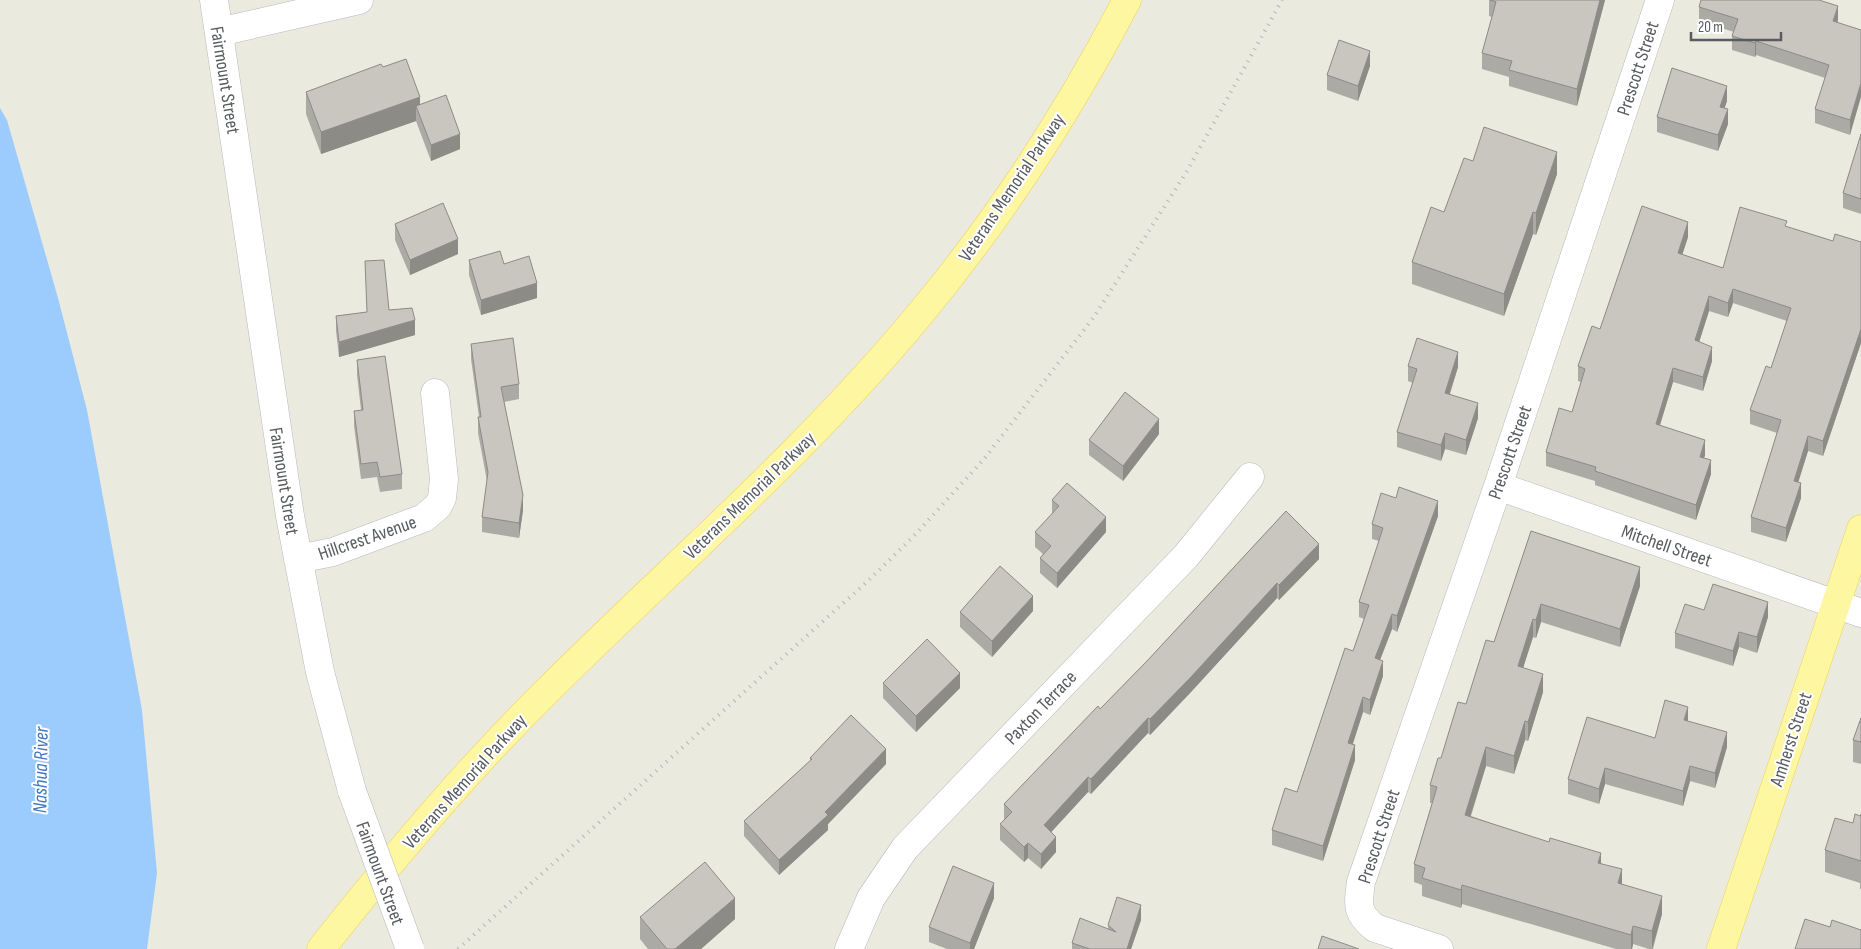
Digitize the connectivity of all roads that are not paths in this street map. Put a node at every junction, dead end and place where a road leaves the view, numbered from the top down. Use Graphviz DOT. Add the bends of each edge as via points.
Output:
graph roads {
  1 [pos="214,0"];
  2 [pos="359,0"];
  3 [pos="1127,0"];
  4 [pos="1660,0"];
  5 [pos="219,32"];
  6 [pos="435,393"];
  7 [pos="1250,477"];
  8 [pos="1498,486"];
  9 [pos="1861,529"];
  10 [pos="298,558"];
  11 [pos="1835,604"];
  12 [pos="1861,613"];
  13 [pos="321,949"];
  14 [pos="410,949"];
  15 [pos="849,949"];
  16 [pos="1439,949"];
  17 [pos="1721,949"];
  1 -- 5 [label="street, Fairmount Street"];
  2 -- 5 [label="street"];
  3 -- 13 [label="main road, Veterans Memorial Parkway" via="1035,157 964,259 920,315 822,424 479,761 405,845"];
  4 -- 8 [label="street, Prescott Street"];
  5 -- 10 [label="street, Fairmount Street"];
  6 -- 10 [label="street, Hillcrest Avenue" via="444,479 438,506 424,518 333,552"];
  7 -- 15 [label="street, Paxton Terrace" via="1186,556 905,848 870,898"];
  8 -- 11 [label="street, Mitchell Street"];
  8 -- 16 [label="street, Prescott Street" via="1361,882 1358,904 1360,914 1376,928"];
  9 -- 11 [label="main road, Amherst Street"];
  10 -- 14 [label="street, Fairmount Street, bridge" via="327,705 352,791"];
  11 -- 12 [label="street, Mitchell Street"];
  11 -- 17 [label="main road, Amherst Street"];
}
